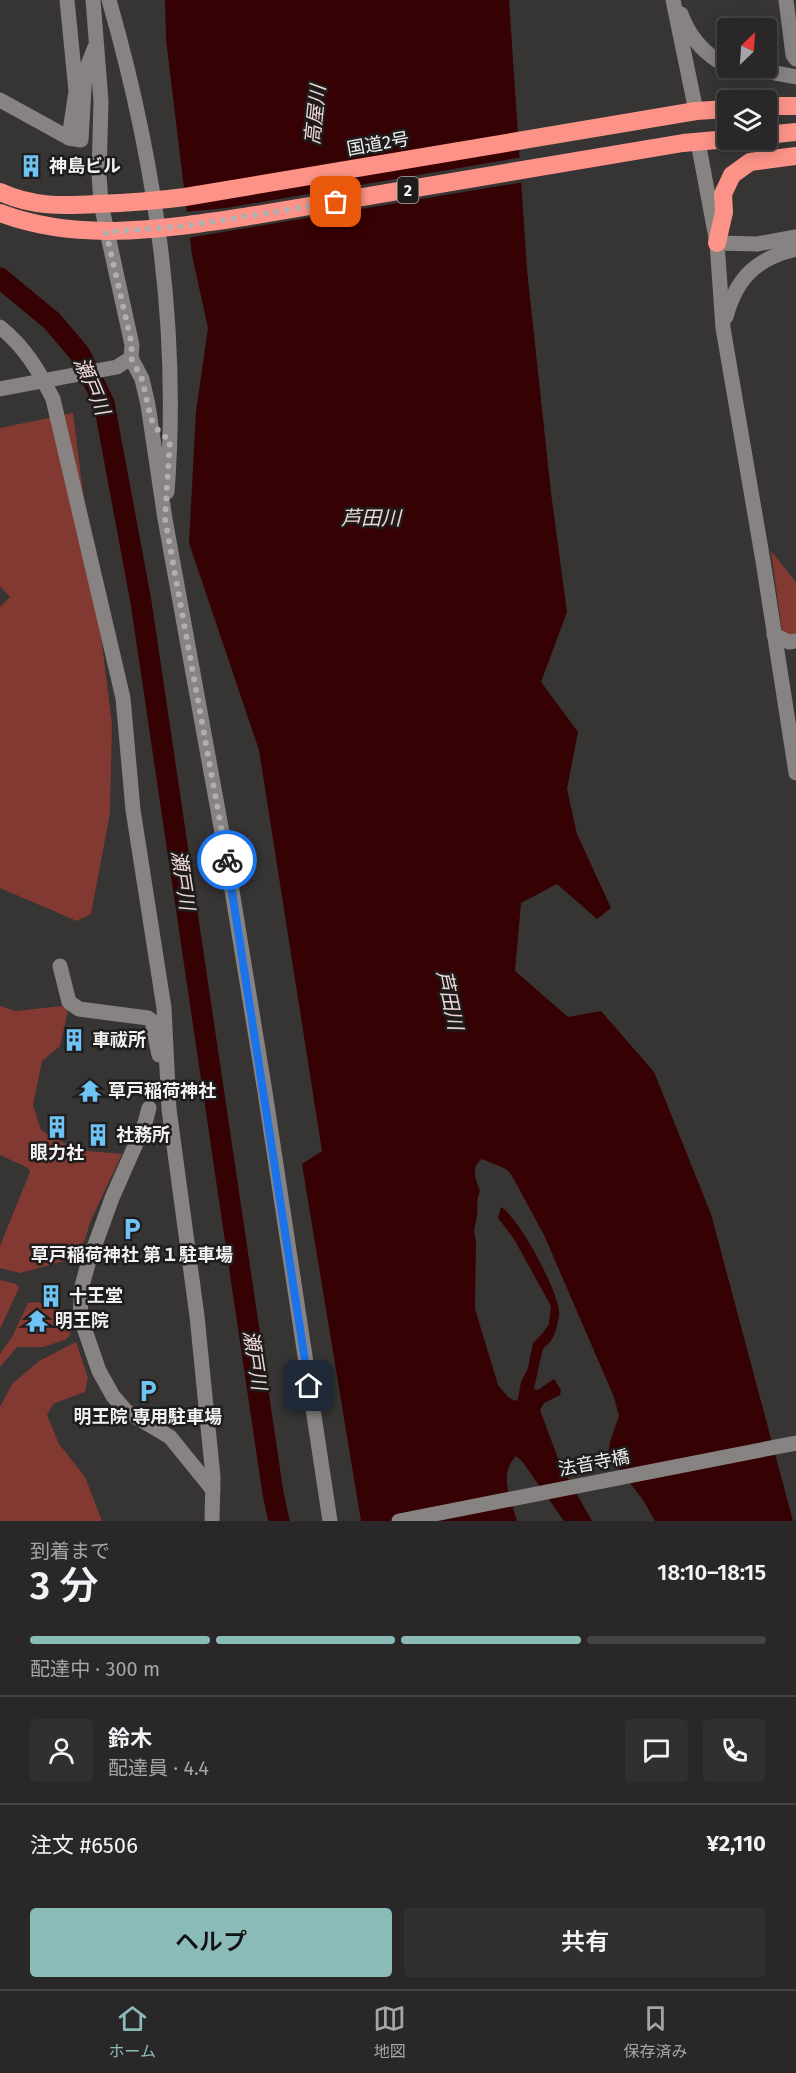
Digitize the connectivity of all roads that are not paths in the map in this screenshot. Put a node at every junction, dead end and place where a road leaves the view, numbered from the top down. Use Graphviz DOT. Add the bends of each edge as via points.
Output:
graph roads {
  1 [pos="67,0"];
  2 [pos="93,0"];
  3 [pos="109,0"];
  4 [pos="674,0"];
  5 [pos="786,0"];
  6 [pos="98,41"];
  7 [pos="717,58"];
  8 [pos="796,59"];
  9 [pos="684,62"];
  10 [pos="717,62"];
  11 [pos="777,73"];
  12 [pos="796,77"];
  13 [pos="0,100"];
  14 [pos="777,105"];
  15 [pos="796,106"];
  16 [pos="717,110"];
  17 [pos="696,111"];
  18 [pos="796,132"];
  19 [pos="777,134"];
  20 [pos="69,138"];
  21 [pos="717,140"];
  22 [pos="690,142"];
  23 [pos="796,156"];
  24 [pos="0,192"];
  25 [pos="100,204"];
  26 [pos="0,213"];
  27 [pos="106,232"];
  28 [pos="796,237"];
  29 [pos="717,243"];
  30 [pos="796,249"];
  31 [pos="0,327"];
  32 [pos="723,328"];
  33 [pos="131,358"];
  34 [pos="0,388"];
  35 [pos="151,419"];
  36 [pos="170,439"];
  37 [pos="165,519"];
  38 [pos="774,635"];
  39 [pos="796,640"];
  40 [pos="796,773"];
  41 [pos="60,966"];
  42 [pos="168,1084"];
  43 [pos="149,1108"];
  44 [pos="796,1443"];
  45 [pos="213,1490"];
  46 [pos="212,1521"];
  47 [pos="330,1521"];
  48 [pos="399,1521"];
  1 -- 20 [label="street" via="76,91"];
  2 -- 6 [label="street"];
  3 -- 36 [label="street" via="129,69 163,256 171,355"];
  4 -- 7 [label="street" via="701,48"];
  4 -- 9 [label="street"];
  5 -- 8 [label="street"];
  6 -- 20 [label="street" via="85,72 81,140"];
  6 -- 25 [label="street"];
  9 -- 10 [label="street"];
  9 -- 17 [label="street"];
  11 -- 12 [label="street"];
  13 -- 20 [label="street"];
  14 -- 15 [label="highway"];
  16 -- 17 [label="highway, 国道2号 / 2"];
  17 -- 25 [label="highway, 国道2号 / 2" via="185,197"];
  18 -- 19 [label="highway"];
  21 -- 22 [label="highway, 2"];
  22 -- 27 [label="highway, 2" via="244,218"];
  22 -- 29 [label="street"];
  23 -- 29 [label="highway" via="750,162 732,175 723,194 724,212"];
  24 -- 25 [label="highway, 国道2号 / 2" via="54,206"];
  25 -- 27 [label="street"];
  26 -- 27 [label="highway, 2" via="44,227"];
  27 -- 33 [label="street" via="132,345"];
  28 -- 29 [label="street" via="757,243"];
  29 -- 32 [label="street"];
  30 -- 32 [label="street" via="772,256 750,269 736,289"];
  31 -- 42 [label="street" via="35,363 52,399 123,698 133,810 164,1008"];
  32 -- 38 [label="street"];
  33 -- 34 [label="street" via="117,367"];
  33 -- 35 [label="street" via="142,379"];
  35 -- 36 [label="street" via="161,435"];
  35 -- 37 [label="street"];
  36 -- 37 [label="street"];
  37 -- 47 [label="street" via="227,860"];
  38 -- 39 [label="street" via="789,642"];
  38 -- 40 [label="street"];
  41 -- 42 [label="street" via="69,1002 75,1008 144,1016 152,1021 162,1074"];
  42 -- 45 [label="street" via="197,1316"];
  43 -- 45 [label="street" via="88,1264 80,1316 99,1371 113,1396 126,1411 170,1437"];
  44 -- 48 [label="street, 法音寺橋"];
  45 -- 46 [label="street"];
}
